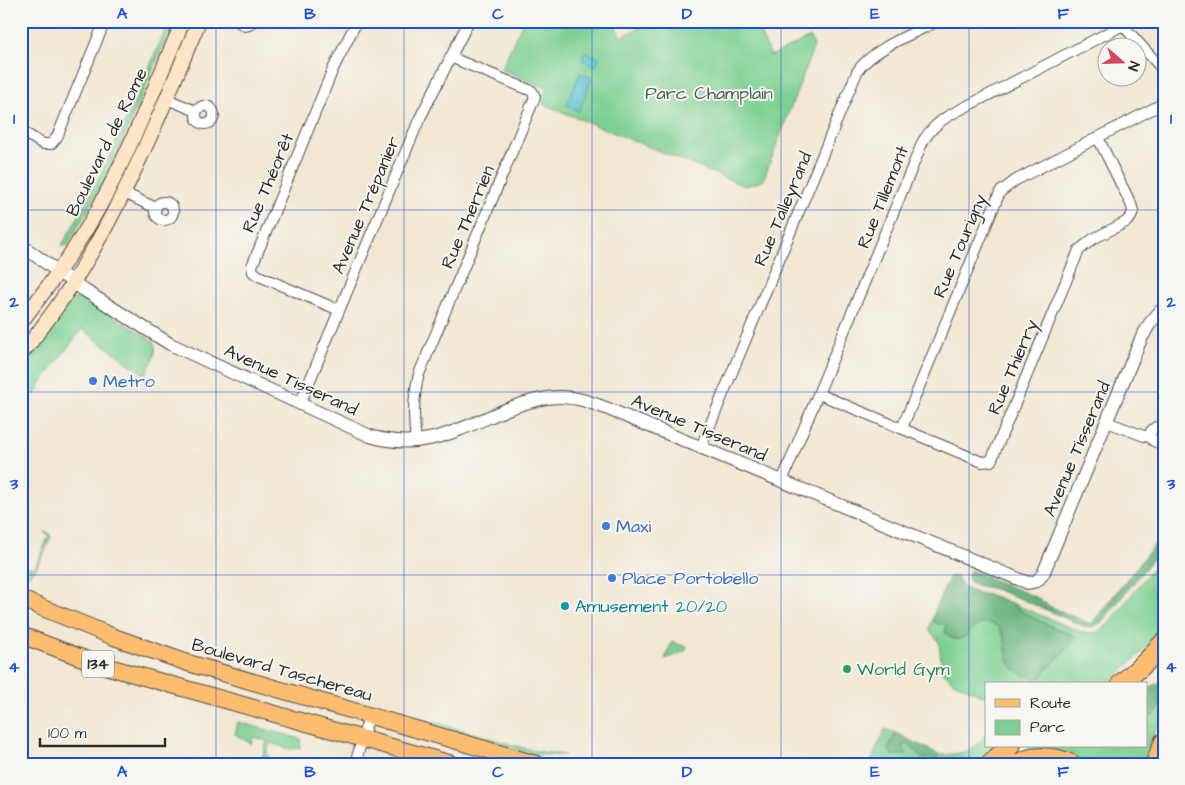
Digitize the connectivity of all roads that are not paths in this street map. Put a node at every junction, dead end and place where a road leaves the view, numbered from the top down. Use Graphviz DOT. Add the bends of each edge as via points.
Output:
graph roads {
  1 [pos="105,21"];
  2 [pos="183,21"];
  3 [pos="199,21"];
  4 [pos="238,21"];
  5 [pos="254,21"];
  6 [pos="357,21"];
  7 [pos="469,21"];
  8 [pos="938,21"];
  9 [pos="1121,23"];
  10 [pos="450,57"];
  11 [pos="1164,71"];
  12 [pos="167,99"];
  13 [pos="1164,103"];
  14 [pos="196,111"];
  15 [pos="21,131"];
  16 [pos="1098,138"];
  17 [pos="124,194"];
  18 [pos="156,208"];
  19 [pos="21,244"];
  20 [pos="59,271"];
  21 [pos="73,282"];
  22 [pos="1164,307"];
  23 [pos="339,310"];
  24 [pos="21,322"];
  25 [pos="21,354"];
  26 [pos="818,394"];
  27 [pos="300,404"];
  28 [pos="1107,422"];
  29 [pos="902,428"];
  30 [pos="1164,429"];
  31 [pos="1150,437"];
  32 [pos="1164,440"];
  33 [pos="416,441"];
  34 [pos="701,447"];
  35 [pos="782,481"];
  36 [pos="21,599"];
  37 [pos="21,635"];
  38 [pos="1164,642"];
  39 [pos="1123,682"];
  40 [pos="369,716"];
  41 [pos="362,739"];
  42 [pos="1164,742"];
  43 [pos="1008,748"];
  44 [pos="355,764"];
  45 [pos="452,764"];
  46 [pos="536,764"];
  47 [pos="990,764"];
  48 [pos="1017,764"];
  49 [pos="1071,764"];
  50 [pos="1155,764"];
  1 -- 15 [label="street" via="57,137 51,144 43,144"];
  2 -- 20 [label="main road, Boulevard de Rome" via="116,175"];
  3 -- 12 [label="main road, Boulevard de Rome"];
  4 -- 5 [label="street" via="245,26"];
  6 -- 23 [label="street, Rue Théorêt" via="333,69 252,266 253,272 259,276"];
  7 -- 10 [label="street, Avenue Trépanier"];
  8 -- 34 [label="street, Rue Talleyrand" via="862,63"];
  9 -- 11 [label="street"];
  9 -- 26 [label="street, Rue Tillemont" via="948,116 929,131"];
  10 -- 23 [label="street, Avenue Trépanier" via="419,120"];
  10 -- 33 [label="street, Rue Therrien" via="532,91 535,97 419,374 414,405"];
  12 -- 14 [label="street, Boulevard de Rome"];
  12 -- 17 [label="main road, Boulevard de Rome"];
  13 -- 16 [label="street, Rue Tourigny"];
  16 -- 29 [label="street, Rue Tourigny" via="1016,180 1000,192"];
  16 -- 29 [label="street, Rue Thierry" via="1132,204 1133,212 1126,222 1094,238 1079,250 991,461 982,462"];
  17 -- 18 [label="street"];
  17 -- 21 [label="main road, Boulevard de Rome"];
  19 -- 20 [label="street, Avenue Tisserand"];
  20 -- 21 [label="street, Avenue Tisserand"];
  20 -- 24 [label="main road, Boulevard de Rome"];
  21 -- 25 [label="main road, Boulevard de Rome"];
  21 -- 27 [label="street, Avenue Tisserand" via="170,344"];
  22 -- 28 [label="street, Avenue Tisserand" via="1150,322 1141,339"];
  23 -- 27 [label="street, Avenue Trépanier"];
  26 -- 29 [label="street, Rue Thierry"];
  26 -- 35 [label="street, Rue Tillemont"];
  27 -- 33 [label="street, Avenue Tisserand" via="370,436 396,442"];
  28 -- 31 [label="street"];
  28 -- 35 [label="street, Avenue Tisserand" via="1043,574 1031,583"];
  30 -- 31 [label="street" via="1154,428"];
  31 -- 32 [label="street" via="1156,442"];
  33 -- 34 [label="street, Avenue Tisserand" via="441,436 527,402 559,397 591,402"];
  34 -- 35 [label="street, Avenue Tisserand"];
  36 -- 40 [label="main road, Boulevard Taschereau / 134" via="165,655"];
  37 -- 41 [label="main road, 134" via="98,664"];
  38 -- 39 [label="highway"];
  40 -- 41 [label="street"];
  40 -- 46 [label="main road, Boulevard Taschereau / 134"];
  41 -- 44 [label="street"];
  41 -- 45 [label="main road, 134"];
  42 -- 50 [label="highway"];
  43 -- 47 [label="highway"];
  48 -- 49 [label="highway" via="1030,758 1055,759"];
}
